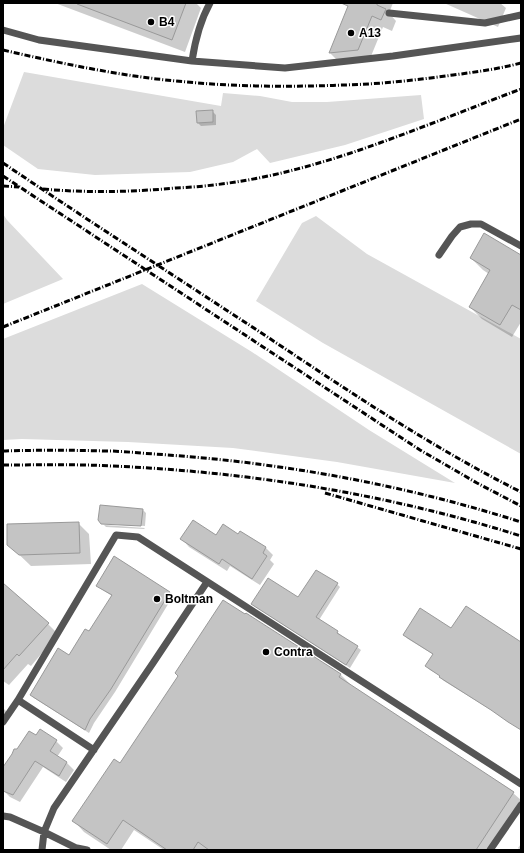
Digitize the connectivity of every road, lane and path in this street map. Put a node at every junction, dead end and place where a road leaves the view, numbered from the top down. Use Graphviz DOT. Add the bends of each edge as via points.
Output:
graph roads {
  1 [pos="210,3"];
  2 [pos="389,13"];
  3 [pos="521,14"];
  4 [pos="3,30"];
  5 [pos="521,38"];
  6 [pos="192,61"];
  7 [pos="521,246"];
  8 [pos="438,255"];
  9 [pos="207,582"];
  10 [pos="18,700"];
  11 [pos="3,722"];
  12 [pos="94,750"];
  13 [pos="521,784"];
  14 [pos="521,805"];
  15 [pos="3,816"];
  16 [pos="44,832"];
  17 [pos="78,849"];
  18 [pos="42,850"];
  19 [pos="87,850"];
  20 [pos="490,850"];
  1 -- 6 [label="lane" via="204,15"];
  2 -- 3 [label="lane" via="485,23"];
  4 -- 6 [label="lane" via="39,40"];
  5 -- 6 [label="lane" via="285,68"];
  7 -- 8 [label="lane" via="482,224 471,224 460,227"];
  9 -- 10 [label="lane" via="138,537 116,535"];
  9 -- 12 [label="lane"];
  9 -- 13 [label="lane"];
  10 -- 11 [label="lane"];
  10 -- 12 [label="lane"];
  12 -- 16 [label="lane" via="54,808"];
  14 -- 20 [label="lane"];
  15 -- 16 [label="lane"];
  16 -- 17 [label="lane"];
  16 -- 18 [label="lane"];
  17 -- 19 [label="lane"];
}
